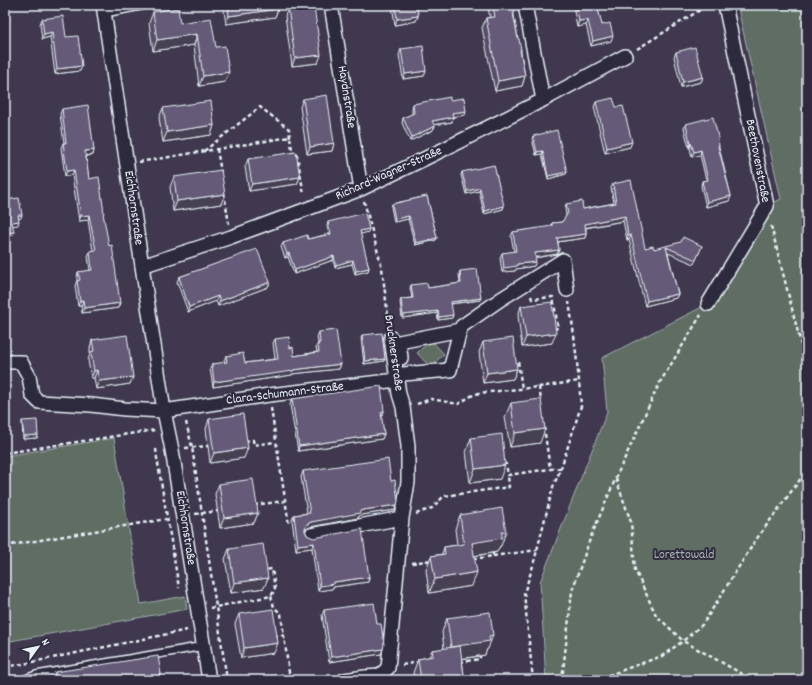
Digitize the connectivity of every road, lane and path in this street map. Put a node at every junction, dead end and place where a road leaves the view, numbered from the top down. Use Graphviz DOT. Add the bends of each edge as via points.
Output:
graph roads {
  1 [pos="146,5"];
  2 [pos="331,5"];
  3 [pos="525,5"];
  4 [pos="708,5"];
  5 [pos="725,5"];
  6 [pos="104,9"];
  7 [pos="625,56"];
  8 [pos="543,100"];
  9 [pos="290,137"];
  10 [pos="217,149"];
  11 [pos="204,151"];
  12 [pos="127,164"];
  13 [pos="222,178"];
  14 [pos="223,186"];
  15 [pos="361,189"];
  16 [pos="767,206"];
  17 [pos="307,210"];
  18 [pos="231,237"];
  19 [pos="142,266"];
  20 [pos="529,281"];
  21 [pos="567,290"];
  22 [pos="708,304"];
  23 [pos="550,329"];
  24 [pos="460,330"];
  25 [pos="391,338"];
  26 [pos="5,362"];
  27 [pos="511,362"];
  28 [pos="807,368"];
  29 [pos="400,377"];
  30 [pos="579,381"];
  31 [pos="539,387"];
  32 [pos="522,389"];
  33 [pos="269,396"];
  34 [pos="541,401"];
  35 [pos="403,407"];
  36 [pos="164,410"];
  37 [pos="544,421"];
  38 [pos="545,428"];
  39 [pos="156,429"];
  40 [pos="538,429"];
  41 [pos="242,442"];
  42 [pos="275,442"];
  43 [pos="208,446"];
  44 [pos="192,447"];
  45 [pos="172,450"];
  46 [pos="5,453"];
  47 [pos="499,464"];
  48 [pos="561,468"];
  49 [pos="550,469"];
  50 [pos="807,470"];
  51 [pos="508,475"];
  52 [pos="616,478"];
  53 [pos="285,501"];
  54 [pos="252,505"];
  55 [pos="218,511"];
  56 [pos="202,513"];
  57 [pos="182,516"];
  58 [pos="402,518"];
  59 [pos="289,525"];
  60 [pos="311,535"];
  61 [pos="5,546"];
  62 [pos="537,550"];
  63 [pos="434,560"];
  64 [pos="468,560"];
  65 [pos="397,565"];
  66 [pos="262,571"];
  67 [pos="272,596"];
  68 [pos="216,607"];
  69 [pos="198,611"];
  70 [pos="188,629"];
  71 [pos="284,635"];
  72 [pos="272,636"];
  73 [pos="683,641"];
  74 [pos="204,646"];
  75 [pos="480,656"];
  76 [pos="423,662"];
  77 [pos="456,662"];
  78 [pos="5,667"];
  79 [pos="388,668"];
  80 [pos="366,679"];
  81 [pos="23,680"];
  82 [pos="209,680"];
  83 [pos="227,680"];
  84 [pos="290,680"];
  85 [pos="344,680"];
  86 [pos="533,680"];
  87 [pos="562,680"];
  88 [pos="595,680"];
  89 [pos="755,680"];
  1 -- 6 [label="lane"];
  2 -- 15 [label="street, Haydnstraße"];
  3 -- 8 [label="street"];
  4 -- 7 [label="path"];
  5 -- 16 [label="street, Beethovenstraße"];
  6 -- 12 [label="street, Eichhornstraße"];
  7 -- 8 [label="street, Richard-Wagner-Straße"];
  8 -- 15 [label="street, Richard-Wagner-Straße"];
  9 -- 10 [label="path"];
  9 -- 11 [label="path" via="289,129 260,106"];
  9 -- 17 [label="path" via="293,156 297,155"];
  10 -- 11 [label="path"];
  10 -- 13 [label="path"];
  11 -- 12 [label="path"];
  12 -- 19 [label="street, Eichhornstraße"];
  14 -- 18 [label="path"];
  15 -- 17 [label="street, Richard-Wagner-Straße"];
  15 -- 25 [label="path, Brucknerstraße" via="382,268"];
  16 -- 22 [label="street, Beethovenstraße"];
  16 -- 28 [label="path"];
  17 -- 18 [label="street, Richard-Wagner-Straße"];
  18 -- 19 [label="street, Richard-Wagner-Straße"];
  19 -- 36 [label="street, Eichhornstraße"];
  20 -- 21 [label="street" via="563,260"];
  20 -- 23 [label="path" via="532,299 553,297 558,328"];
  20 -- 24 [label="street" via="462,326"];
  21 -- 30 [label="path"];
  22 -- 52 [label="path" via="659,384"];
  24 -- 29 [label="street, Clara-Schumann-Straße" via="450,370"];
  24 -- 29 [label="street" via="399,342"];
  25 -- 29 [label="street, Brucknerstraße"];
  26 -- 36 [label="street" via="21,362 29,376 32,395 39,402"];
  27 -- 32 [label="path" via="518,361"];
  29 -- 33 [label="street, Clara-Schumann-Straße"];
  29 -- 35 [label="street, Brucknerstraße" via="399,394"];
  30 -- 31 [label="path"];
  30 -- 48 [label="path" via="581,406"];
  31 -- 32 [label="path"];
  31 -- 34 [label="path"];
  32 -- 35 [label="path" via="479,394 458,404 431,399"];
  33 -- 36 [label="street, Clara-Schumann-Straße"];
  33 -- 42 [label="path"];
  35 -- 58 [label="street, Brucknerstraße" via="408,446 408,482"];
  36 -- 44 [label="path" via="186,422"];
  36 -- 45 [label="street, Eichhornstraße"];
  37 -- 38 [label="path"];
  38 -- 40 [label="path"];
  38 -- 49 [label="path"];
  39 -- 46 [label="path"];
  41 -- 42 [label="path" via="253,440 254,445"];
  42 -- 53 [label="path"];
  43 -- 44 [label="path"];
  44 -- 45 [label="path"];
  44 -- 56 [label="path"];
  45 -- 57 [label="street, Eichhornstraße"];
  47 -- 51 [label="path" via="506,464"];
  48 -- 49 [label="path"];
  48 -- 62 [label="path" via="553,487"];
  49 -- 51 [label="path"];
  50 -- 73 [label="path" via="755,541 703,624"];
  51 -- 58 [label="path" via="508,487 444,496 432,508"];
  52 -- 73 [label="path" via="631,522 635,570 656,615"];
  52 -- 87 [label="path" via="590,539 572,591"];
  53 -- 54 [label="path"];
  53 -- 59 [label="path"];
  55 -- 56 [label="path"];
  56 -- 57 [label="path"];
  56 -- 68 [label="path"];
  57 -- 61 [label="path"];
  57 -- 69 [label="street, Eichhornstraße"];
  58 -- 60 [label="street"];
  58 -- 65 [label="street, Brucknerstraße"];
  62 -- 64 [label="path" via="493,554"];
  62 -- 86 [label="path" via="524,593"];
  63 -- 65 [label="path"];
  65 -- 79 [label="street, Brucknerstraße"];
  66 -- 67 [label="path" via="272,569 275,589"];
  67 -- 68 [label="path"];
  67 -- 71 [label="path" via="274,607 281,614"];
  68 -- 69 [label="path"];
  68 -- 83 [label="path"];
  69 -- 74 [label="street, Eichhornstraße"];
  70 -- 78 [label="path"];
  71 -- 72 [label="path"];
  71 -- 84 [label="path"];
  73 -- 88 [label="path" via="662,656"];
  73 -- 89 [label="path"];
  74 -- 81 [label="lane" via="36,675"];
  74 -- 82 [label="street, Eichhornstraße"];
  75 -- 77 [label="path" via="480,659"];
  76 -- 79 [label="path"];
  79 -- 80 [label="street" via="379,676"];
  80 -- 85 [label="street"];
}
